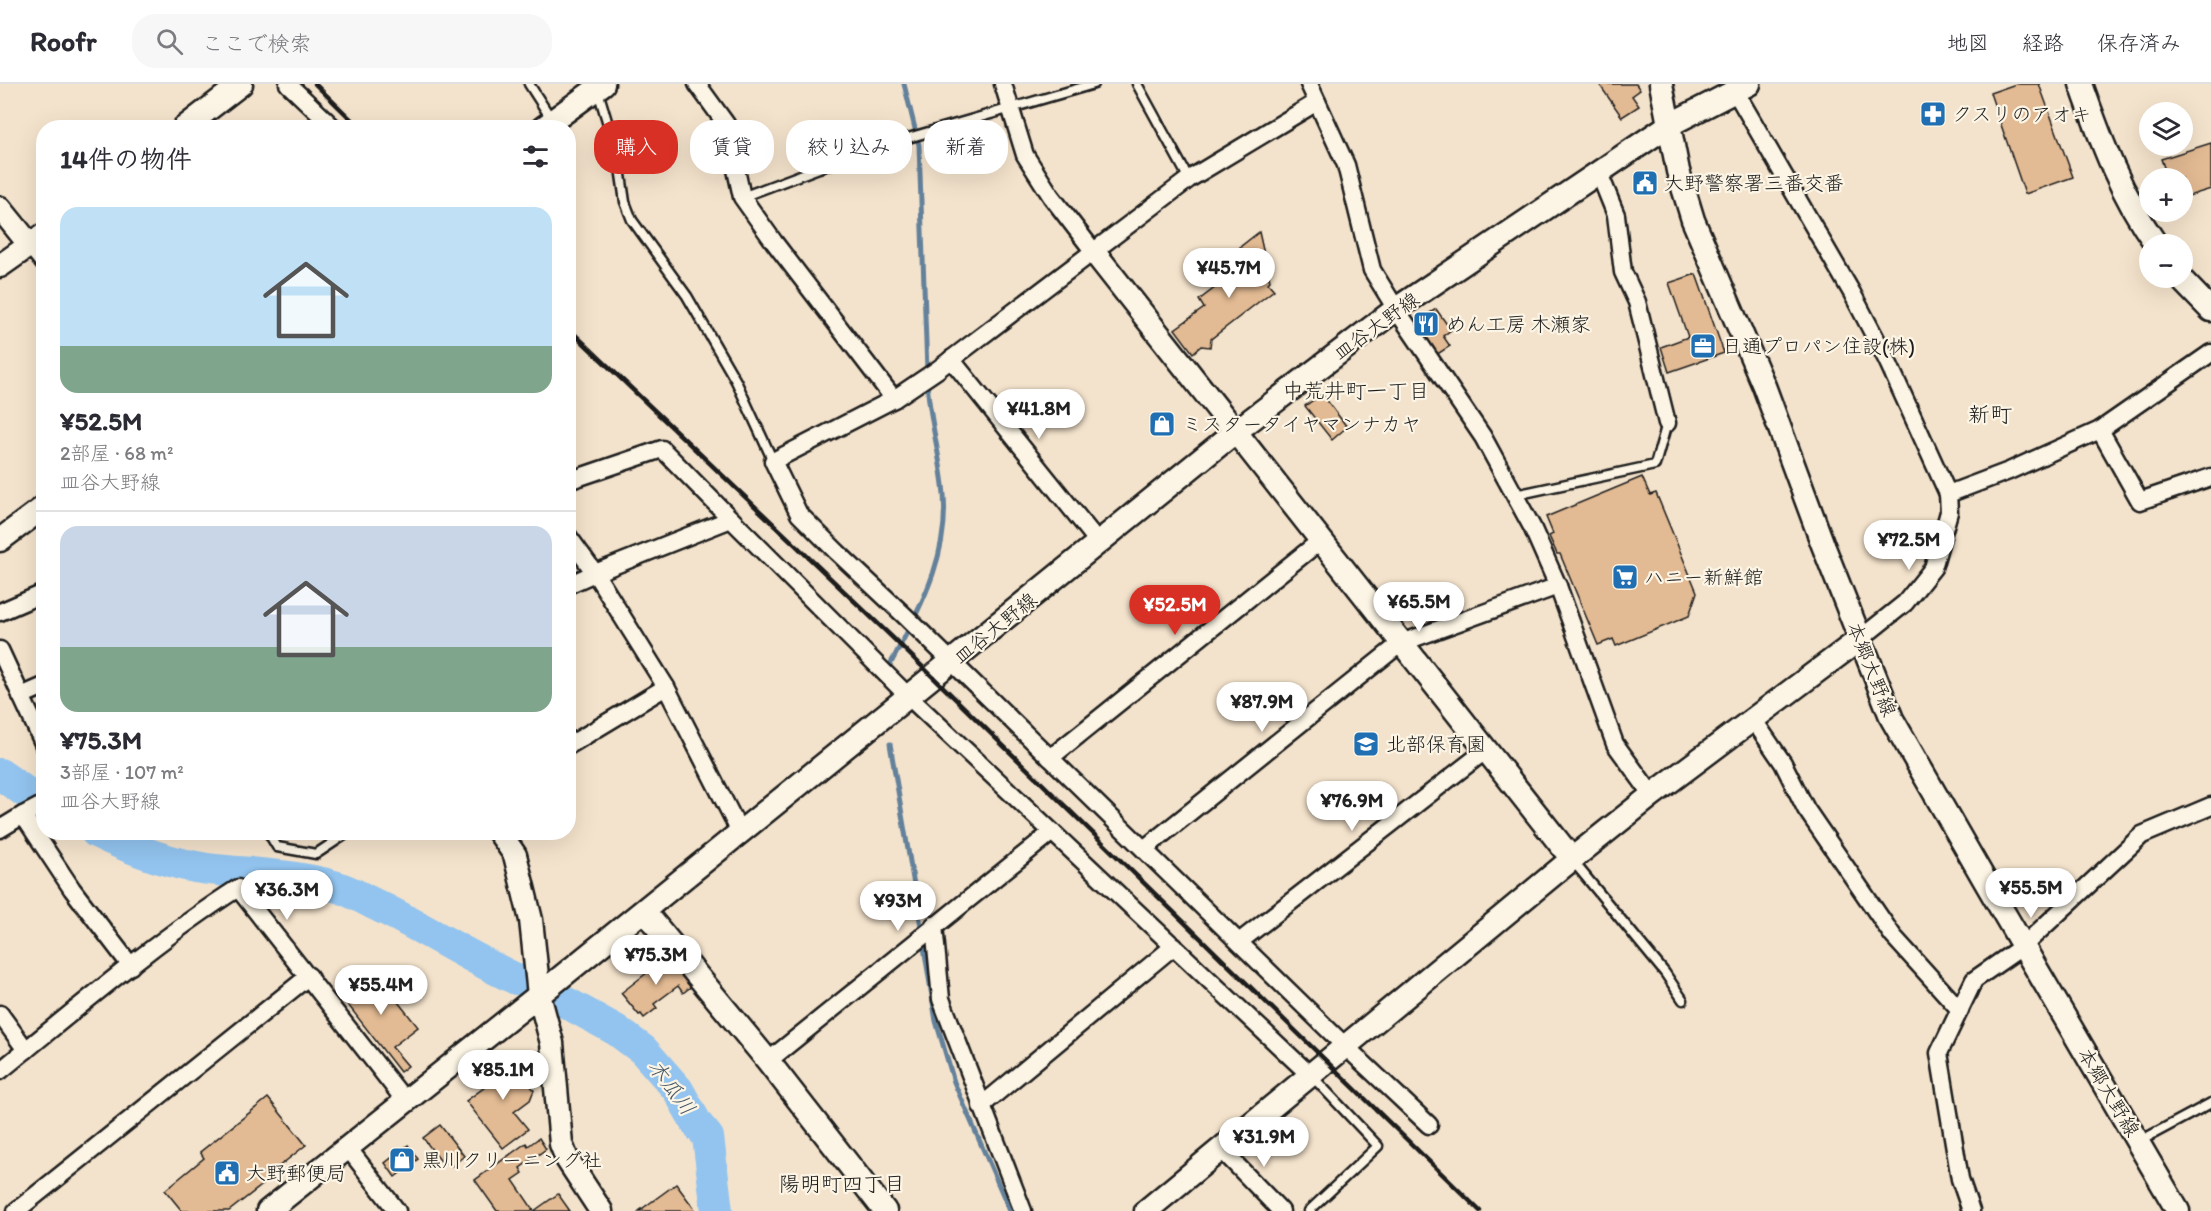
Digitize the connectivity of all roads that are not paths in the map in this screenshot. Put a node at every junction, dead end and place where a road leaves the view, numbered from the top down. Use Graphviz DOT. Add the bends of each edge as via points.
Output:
graph roads {
  1 [pos="241,84"];
  2 [pos="288,84"];
  3 [pos="529,84"];
  4 [pos="697,84"];
  5 [pos="1003,84"];
  6 [pos="1094,84"];
  7 [pos="1137,84"];
  8 [pos="1309,84"];
  9 [pos="1661,84"];
  10 [pos="2080,84"];
  11 [pos="600,86"];
  12 [pos="1739,86"];
  13 [pos="1317,102"];
  14 [pos="1009,109"];
  15 [pos="194,120"];
  16 [pos="325,120"];
  17 [pos="545,120"];
  18 [pos="553,120"];
  19 [pos="1669,125"];
  20 [pos="1599,172"];
  21 [pos="1189,179"];
  22 [pos="742,197"];
  23 [pos="0,208"];
  24 [pos="2149,234"];
  25 [pos="36,245"];
  26 [pos="36,249"];
  27 [pos="1094,252"];
  28 [pos="0,266"];
  29 [pos="2190,288"];
  30 [pos="1396,309"];
  31 [pos="2211,310"];
  32 [pos="2211,353"];
  33 [pos="951,358"];
  34 [pos="894,399"];
  35 [pos="1667,423"];
  36 [pos="2100,430"];
  37 [pos="1235,432"];
  38 [pos="773,461"];
  39 [pos="2211,477"];
  40 [pos="576,478"];
  41 [pos="1948,494"];
  42 [pos="1515,495"];
  43 [pos="36,513"];
  44 [pos="731,519"];
  45 [pos="0,540"];
  46 [pos="1320,541"];
  47 [pos="1099,543"];
  48 [pos="576,547"];
  49 [pos="595,573"];
  50 [pos="576,581"];
  51 [pos="1558,586"];
  52 [pos="36,596"];
  53 [pos="0,612"];
  54 [pos="1860,639"];
  55 [pos="1401,643"];
  56 [pos="0,650"];
  57 [pos="952,662"];
  58 [pos="666,687"];
  59 [pos="36,689"];
  60 [pos="21,696"];
  61 [pos="909,697"];
  62 [pos="1753,719"];
  63 [pos="36,729"];
  64 [pos="576,741"];
  65 [pos="1486,750"];
  66 [pos="1050,758"];
  67 [pos="1652,795"];
  68 [pos="2211,806"];
  69 [pos="36,808"];
  70 [pos="23,815"];
  71 [pos="0,829"];
  72 [pos="740,832"];
  73 [pos="1052,832"];
  74 [pos="36,835"];
  75 [pos="40,840"];
  76 [pos="273,840"];
  77 [pos="337,840"];
  78 [pos="505,840"];
  79 [pos="1144,849"];
  80 [pos="1572,859"];
  81 [pos="644,911"];
  82 [pos="934,925"];
  83 [pos="1239,942"];
  84 [pos="1174,946"];
  85 [pos="2023,946"];
  86 [pos="131,966"];
  87 [pos="309,976"];
  88 [pos="540,995"];
  89 [pos="1683,1000"];
  90 [pos="1960,1010"];
  91 [pos="0,1014"];
  92 [pos="1345,1046"];
  93 [pos="26,1050"];
  94 [pos="768,1060"];
  95 [pos="0,1071"];
  96 [pos="1310,1075"];
  97 [pos="406,1102"];
  98 [pos="2211,1103"];
  99 [pos="981,1106"];
  100 [pos="1429,1125"];
  101 [pos="2139,1142"];
  102 [pos="348,1148"];
  103 [pos="1222,1150"];
  104 [pos="16,1211"];
  105 [pos="268,1211"];
  106 [pos="397,1211"];
  107 [pos="602,1211"];
  108 [pos="885,1211"];
  109 [pos="1023,1211"];
  110 [pos="1146,1211"];
  111 [pos="1281,1211"];
  112 [pos="1309,1211"];
  113 [pos="1971,1211"];
  114 [pos="2178,1211"];
  1 -- 15 [label="main road"];
  2 -- 16 [label="street"];
  3 -- 17 [label="lane"];
  4 -- 22 [label="street" via="726,124"];
  5 -- 14 [label="street"];
  6 -- 14 [label="lane"];
  7 -- 21 [label="lane"];
  8 -- 13 [label="street"];
  9 -- 19 [label="main road, 本郷大野線"];
  10 -- 24 [label="main road" via="2106,155"];
  11 -- 18 [label="main road"];
  11 -- 38 [label="lane" via="632,220 687,296 736,381"];
  12 -- 19 [label="main road, 皿谷大野線"];
  12 -- 41 [label="street" via="1887,360"];
  13 -- 21 [label="street"];
  13 -- 30 [label="street" via="1347,165 1372,270"];
  14 -- 22 [label="lane" via="908,138"];
  14 -- 27 [label="street" via="1025,155"];
  19 -- 20 [label="main road, 皿谷大野線"];
  19 -- 54 [label="main road, 本郷大野線" via="1693,220 1764,386"];
  20 -- 30 [label="main road, 皿谷大野線"];
  20 -- 35 [label="street" via="1616,215 1623,272 1637,302"];
  21 -- 27 [label="street"];
  22 -- 34 [label="street"];
  23 -- 25 [label="main road"];
  26 -- 28 [label="main road"];
  27 -- 33 [label="street"];
  27 -- 37 [label="main road"];
  29 -- 31 [label="main road"];
  30 -- 37 [label="main road, 皿谷大野線"];
  30 -- 42 [label="street" via="1483,436"];
  32 -- 36 [label="street"];
  33 -- 34 [label="street"];
  33 -- 47 [label="street"];
  34 -- 38 [label="street"];
  35 -- 42 [label="lane" via="1656,465"];
  36 -- 39 [label="street" via="2140,501"];
  36 -- 41 [label="street"];
  37 -- 46 [label="main road"];
  37 -- 47 [label="main road, 皿谷大野線"];
  38 -- 57 [label="street" via="799,514"];
  40 -- 44 [label="street" via="662,449"];
  41 -- 54 [label="street" via="1950,512 1934,568 1905,603"];
  42 -- 51 [label="street"];
  43 -- 45 [label="main road"];
  44 -- 49 [label="street"];
  44 -- 61 [label="street"];
  46 -- 55 [label="main road"];
  46 -- 66 [label="street"];
  47 -- 57 [label="main road, 皿谷大野線"];
  48 -- 49 [label="street"];
  49 -- 50 [label="street"];
  49 -- 58 [label="street"];
  51 -- 55 [label="street"];
  51 -- 67 [label="street" via="1615,744"];
  52 -- 53 [label="street"];
  54 -- 62 [label="main road"];
  54 -- 85 [label="main road, 本郷大野線" via="1892,719"];
  55 -- 65 [label="main road"];
  55 -- 79 [label="street"];
  56 -- 60 [label="street"];
  57 -- 61 [label="main road, 皿谷大野線"];
  57 -- 66 [label="street"];
  58 -- 64 [label="street"];
  58 -- 72 [label="street"];
  59 -- 60 [label="street"];
  60 -- 63 [label="street"];
  61 -- 72 [label="main road, 皿谷大野線"];
  61 -- 73 [label="street"];
  62 -- 67 [label="main road"];
  62 -- 90 [label="street" via="1783,763 1806,809 1893,936"];
  65 -- 80 [label="main road"];
  65 -- 83 [label="street"];
  66 -- 79 [label="street"];
  67 -- 80 [label="main road"];
  68 -- 85 [label="street" via="2142,835"];
  69 -- 70 [label="street"];
  70 -- 71 [label="street"];
  70 -- 74 [label="street"];
  72 -- 81 [label="main road, 皿谷大野線"];
  73 -- 82 [label="street"];
  73 -- 84 [label="street"];
  75 -- 86 [label="street"];
  76 -- 77 [label="lane" via="277,847 316,854"];
  78 -- 88 [label="main road" via="515,855 531,920"];
  79 -- 83 [label="street"];
  80 -- 89 [label="lane"];
  80 -- 92 [label="main road"];
  81 -- 88 [label="main road, 皿谷大野線"];
  81 -- 94 [label="main road"];
  82 -- 94 [label="street"];
  82 -- 99 [label="street" via="941,999"];
  83 -- 92 [label="street"];
  84 -- 96 [label="street"];
  84 -- 99 [label="street"];
  85 -- 90 [label="street" via="1974,980"];
  85 -- 101 [label="main road, 本郷大野線"];
  86 -- 87 [label="street" via="178,927 238,888"];
  86 -- 93 [label="street"];
  87 -- 97 [label="street"];
  87 -- 104 [label="street"];
  88 -- 97 [label="main road, 皿谷大野線"];
  88 -- 107 [label="main road" via="552,1043 561,1144"];
  90 -- 113 [label="street" via="1939,1053 1960,1179"];
  91 -- 93 [label="street"];
  92 -- 96 [label="main road"];
  92 -- 100 [label="street"];
  93 -- 95 [label="street"];
  94 -- 108 [label="main road"];
  96 -- 103 [label="main road"];
  96 -- 112 [label="lane" via="1378,1146"];
  97 -- 102 [label="main road, 皿谷大野線"];
  98 -- 101 [label="lane"];
  99 -- 109 [label="street"];
  101 -- 114 [label="main road, 本郷大野線"];
  102 -- 105 [label="main road, 皿谷大野線"];
  102 -- 106 [label="street"];
  103 -- 110 [label="main road"];
  103 -- 111 [label="street"];
}
